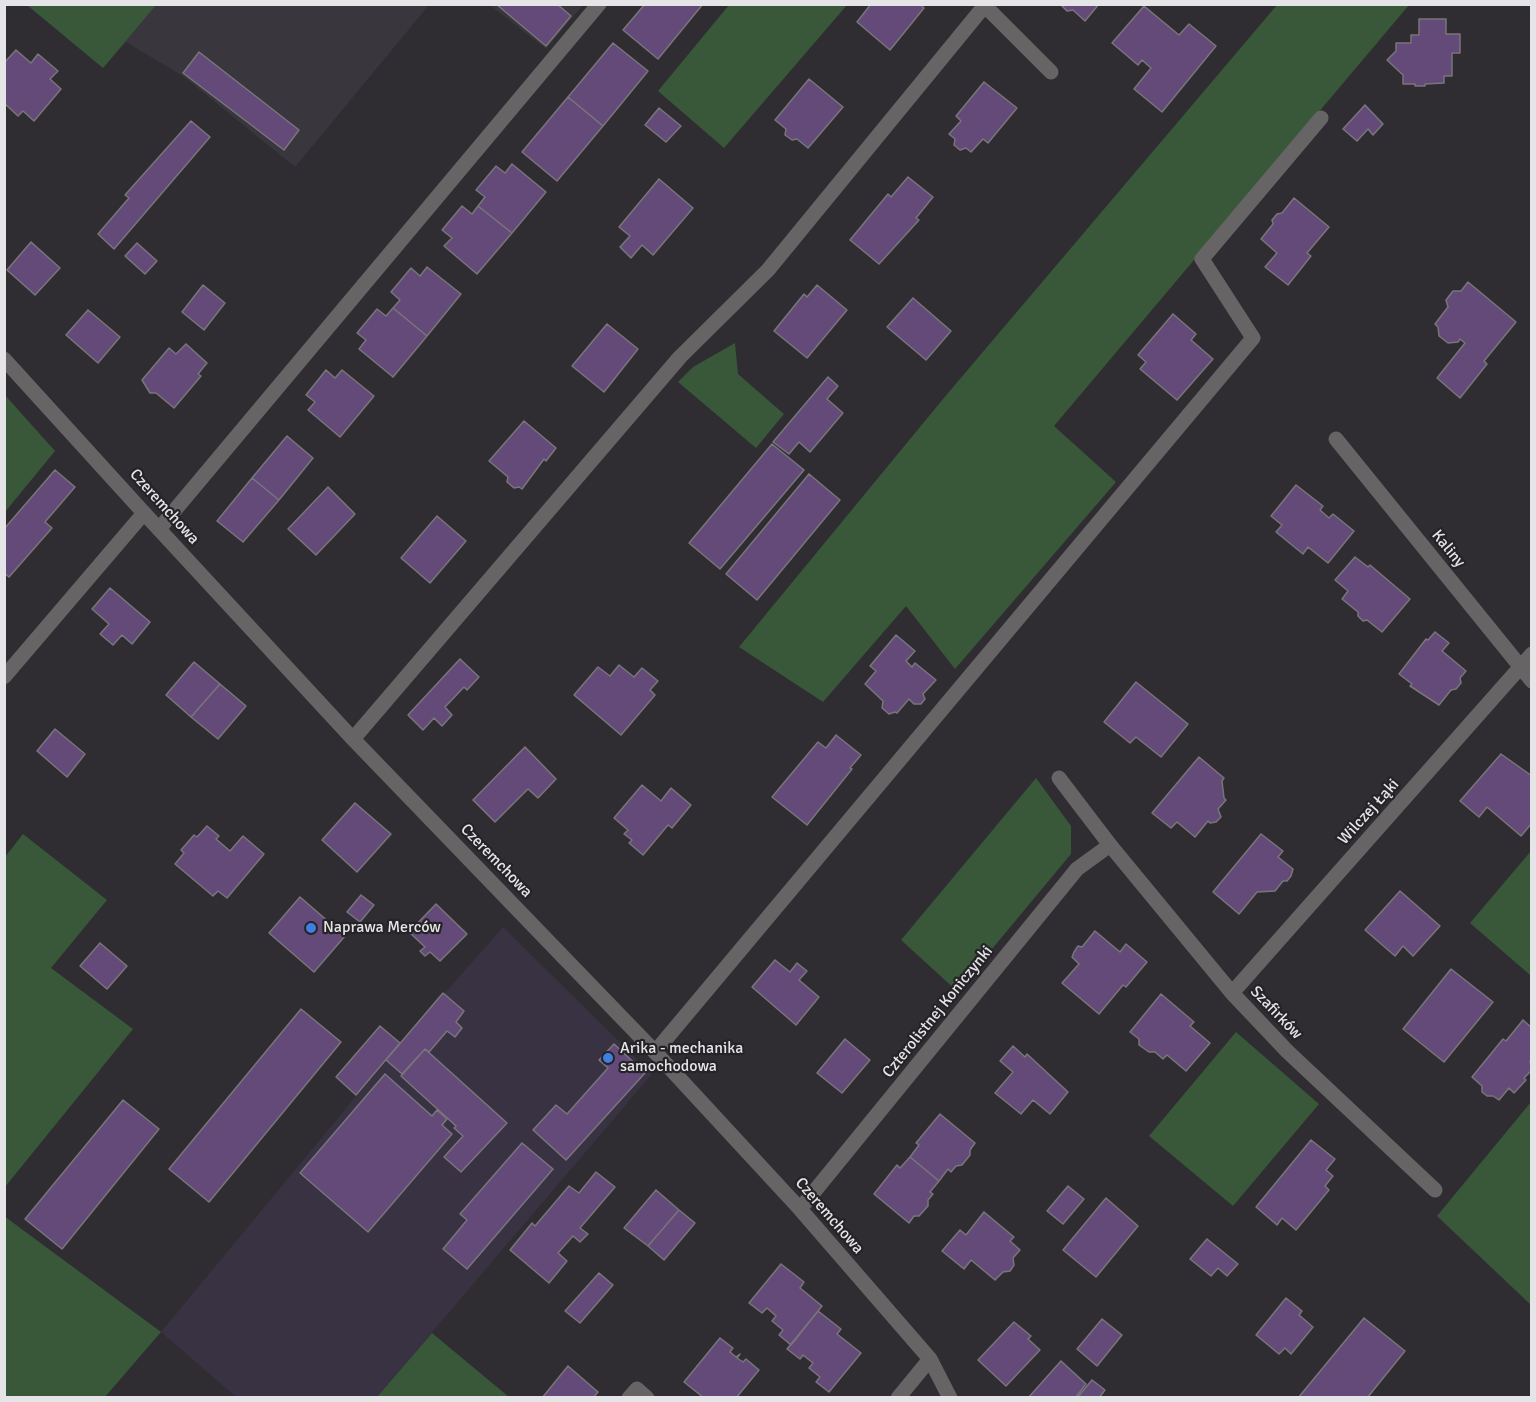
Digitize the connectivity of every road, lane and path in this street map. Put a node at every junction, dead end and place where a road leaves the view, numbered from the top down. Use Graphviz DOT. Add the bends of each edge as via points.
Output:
graph roads {
  1 [pos="599,4"];
  2 [pos="984,5"];
  3 [pos="1051,72"];
  4 [pos="1321,118"];
  5 [pos="4,358"];
  6 [pos="1336,439"];
  7 [pos="144,513"];
  8 [pos="159,530"];
  9 [pos="1532,654"];
  10 [pos="1521,668"];
  11 [pos="4,677"];
  12 [pos="1532,681"];
  13 [pos="353,739"];
  14 [pos="1059,777"];
  15 [pos="1110,845"];
  16 [pos="1232,993"];
  17 [pos="655,1052"];
  18 [pos="1435,1190"];
  19 [pos="800,1209"];
  20 [pos="930,1359"];
  21 [pos="629,1398"];
  22 [pos="647,1398"];
  23 [pos="898,1398"];
  24 [pos="950,1398"];
  1 -- 8 [label="street"];
  2 -- 3 [label="street"];
  2 -- 13 [label="street" via="768,270 680,357"];
  4 -- 17 [label="street" via="1202,259 1253,338"];
  5 -- 7 [label="street, Czeremchowa"];
  6 -- 10 [label="street, Kaliny"];
  7 -- 8 [label="street, Czeremchowa"];
  7 -- 11 [label="street"];
  8 -- 13 [label="street, Czeremchowa"];
  9 -- 10 [label="street, Wilczej Łąki"];
  10 -- 12 [label="street, Kaliny"];
  10 -- 16 [label="street, Wilczej Łąki"];
  13 -- 17 [label="street, Czeremchowa"];
  14 -- 15 [label="street, Szafirków"];
  15 -- 16 [label="street, Szafirków"];
  15 -- 19 [label="street, Czterolistnej Koniczynki" via="1077,869"];
  16 -- 18 [label="street, Szafirków" via="1287,1052"];
  17 -- 19 [label="street, Czeremchowa"];
  19 -- 20 [label="street, Czeremchowa"];
  20 -- 23 [label="street"];
  20 -- 24 [label="street, Czeremchowa"];
  21 -- 22 [label="street" via="637,1389"];
}
